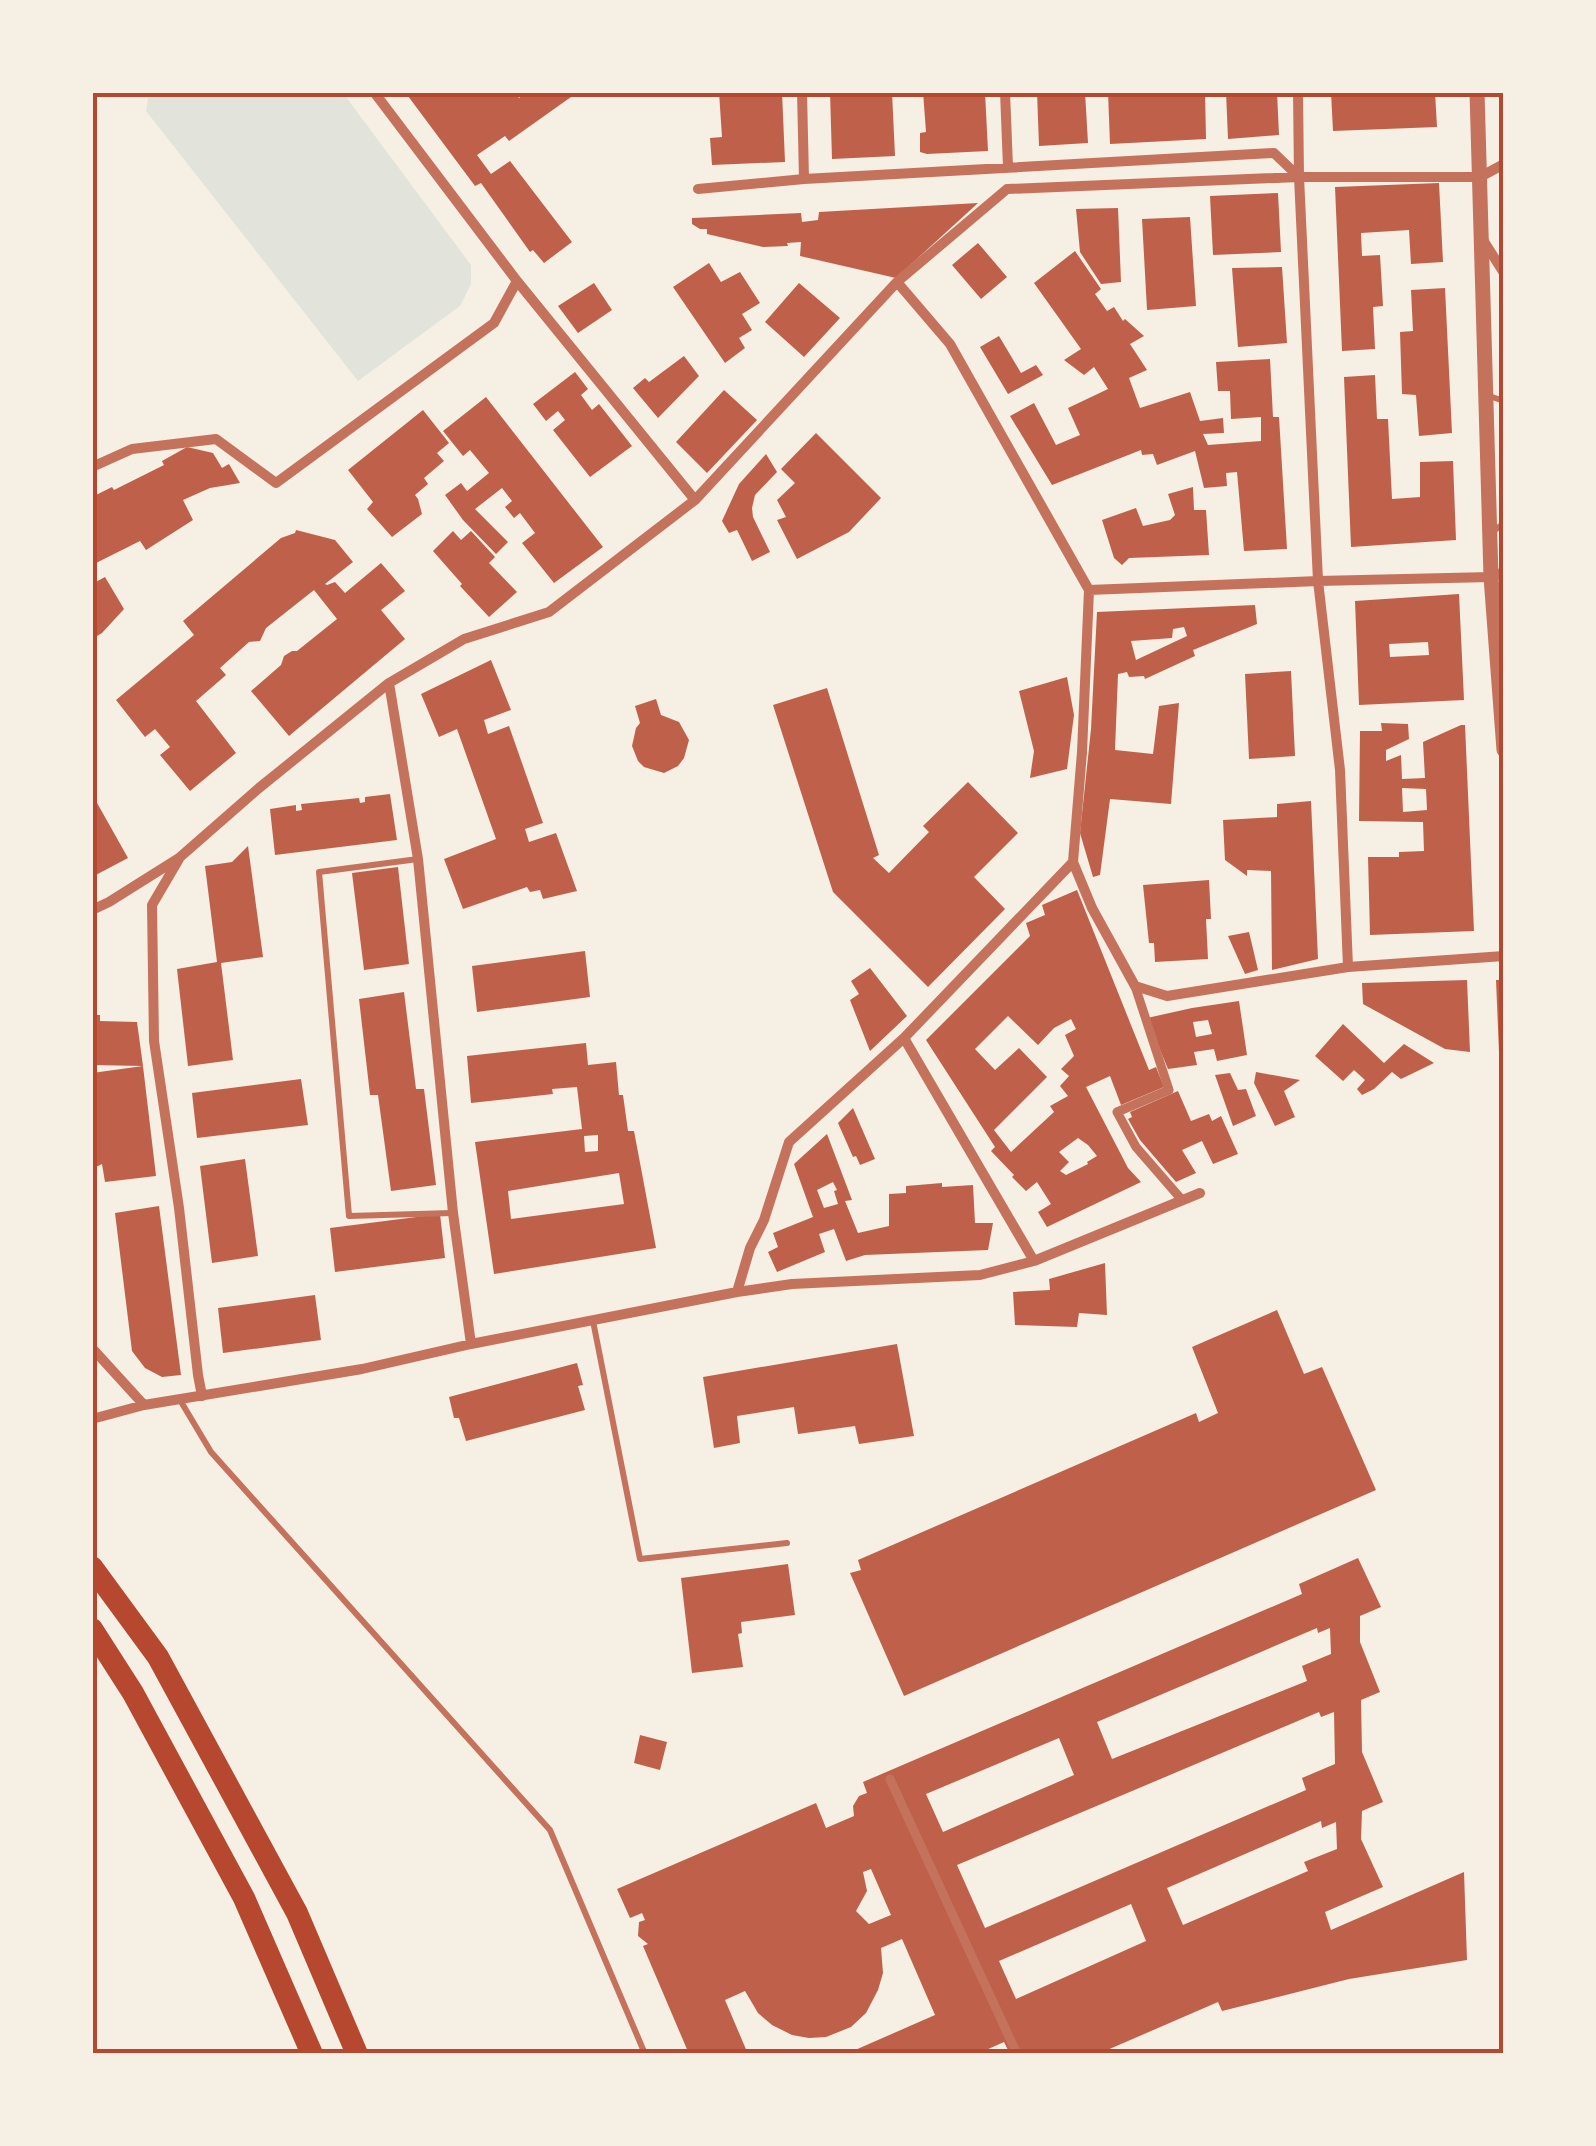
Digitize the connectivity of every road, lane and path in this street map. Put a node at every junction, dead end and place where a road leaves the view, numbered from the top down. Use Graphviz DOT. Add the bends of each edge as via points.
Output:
graph roads {
  1 [pos="374,92"];
  2 [pos="802,92"];
  3 [pos="1005,92"];
  4 [pos="1298,92"];
  5 [pos="1477,92"];
  6 [pos="1504,164"];
  7 [pos="1008,167"];
  8 [pos="1299,177"];
  9 [pos="1480,177"];
  10 [pos="804,179"];
  11 [pos="698,189"];
  12 [pos="1480,236"];
  13 [pos="1504,274"];
  14 [pos="517,281"];
  15 [pos="897,282"];
  16 [pos="1485,395"];
  17 [pos="1504,401"];
  18 [pos="92,467"];
  19 [pos="695,500"];
  20 [pos="1504,523"];
  21 [pos="1490,534"];
  22 [pos="1497,574"];
  23 [pos="1318,581"];
  24 [pos="1089,590"];
  25 [pos="389,683"];
  26 [pos="1504,750"];
  27 [pos="180,858"];
  28 [pos="418,860"];
  29 [pos="1072,862"];
  30 [pos="92,910"];
  31 [pos="1504,956"];
  32 [pos="1348,966"];
  33 [pos="1136,986"];
  34 [pos="904,1038"];
  35 [pos="1200,1194"];
  36 [pos="1182,1200"];
  37 [pos="454,1213"];
  38 [pos="1034,1262"];
  39 [pos="737,1292"];
  40 [pos="593,1320"];
  41 [pos="471,1344"];
  42 [pos="92,1348"];
  43 [pos="202,1396"];
  44 [pos="180,1399"];
  45 [pos="144,1405"];
  46 [pos="92,1420"];
  47 [pos="787,1543"];
  48 [pos="92,1566"];
  49 [pos="92,1630"];
  50 [pos="890,1779"];
  51 [pos="312,2054"];
  52 [pos="357,2054"];
  53 [pos="645,2054"];
  54 [pos="1017,2054"];
  1 -- 14 [label="street"];
  2 -- 10 [label="street"];
  3 -- 7 [label="street"];
  4 -- 8 [label="street"];
  5 -- 9 [label="street"];
  6 -- 9 [label="street"];
  7 -- 8 [label="street" via="1274,154"];
  7 -- 10 [label="street"];
  8 -- 9 [label="street"];
  8 -- 15 [label="street" via="1007,190"];
  8 -- 23 [label="street"];
  9 -- 12 [label="street"];
  10 -- 11 [label="street"];
  12 -- 13 [label="street"];
  12 -- 16 [label="street"];
  14 -- 18 [label="street" via="494,323 276,482 216,439 132,448"];
  14 -- 19 [label="street"];
  15 -- 19 [label="street"];
  15 -- 24 [label="street" via="950,344"];
  16 -- 17 [label="lane"];
  16 -- 21 [label="street"];
  19 -- 25 [label="street" via="549,612 464,640"];
  20 -- 21 [label="lane"];
  21 -- 22 [label="street"];
  22 -- 23 [label="street"];
  22 -- 26 [label="street"];
  23 -- 24 [label="street"];
  23 -- 32 [label="street" via="1340,770"];
  24 -- 29 [label="street"];
  25 -- 27 [label="street"];
  25 -- 28 [label="street"];
  27 -- 30 [label="street"];
  27 -- 43 [label="street" via="152,906 154,1041"];
  28 -- 37 [label="street"];
  28 -- 37 [label="lane" via="318,872 349,1216"];
  29 -- 33 [label="street"];
  29 -- 34 [label="street"];
  31 -- 32 [label="street"];
  32 -- 33 [label="street" via="1167,996"];
  33 -- 36 [label="street" via="1169,1090 1117,1112 1136,1147"];
  34 -- 38 [label="street"];
  34 -- 39 [label="street" via="789,1142"];
  35 -- 36 [label="street"];
  36 -- 38 [label="street"];
  37 -- 41 [label="street"];
  38 -- 39 [label="street" via="980,1274"];
  39 -- 40 [label="street"];
  40 -- 41 [label="street"];
  40 -- 47 [label="lane" via="640,1559"];
  41 -- 43 [label="street"];
  42 -- 45 [label="street"];
  43 -- 44 [label="street"];
  44 -- 45 [label="street"];
  44 -- 53 [label="lane" via="211,1452 550,1830"];
  45 -- 46 [label="street"];
  48 -- 52 [label="highway" via="158,1656 297,1913"];
  49 -- 51 [label="highway" via="134,1693 244,1898"];
  50 -- 54 [label="street"];
}
